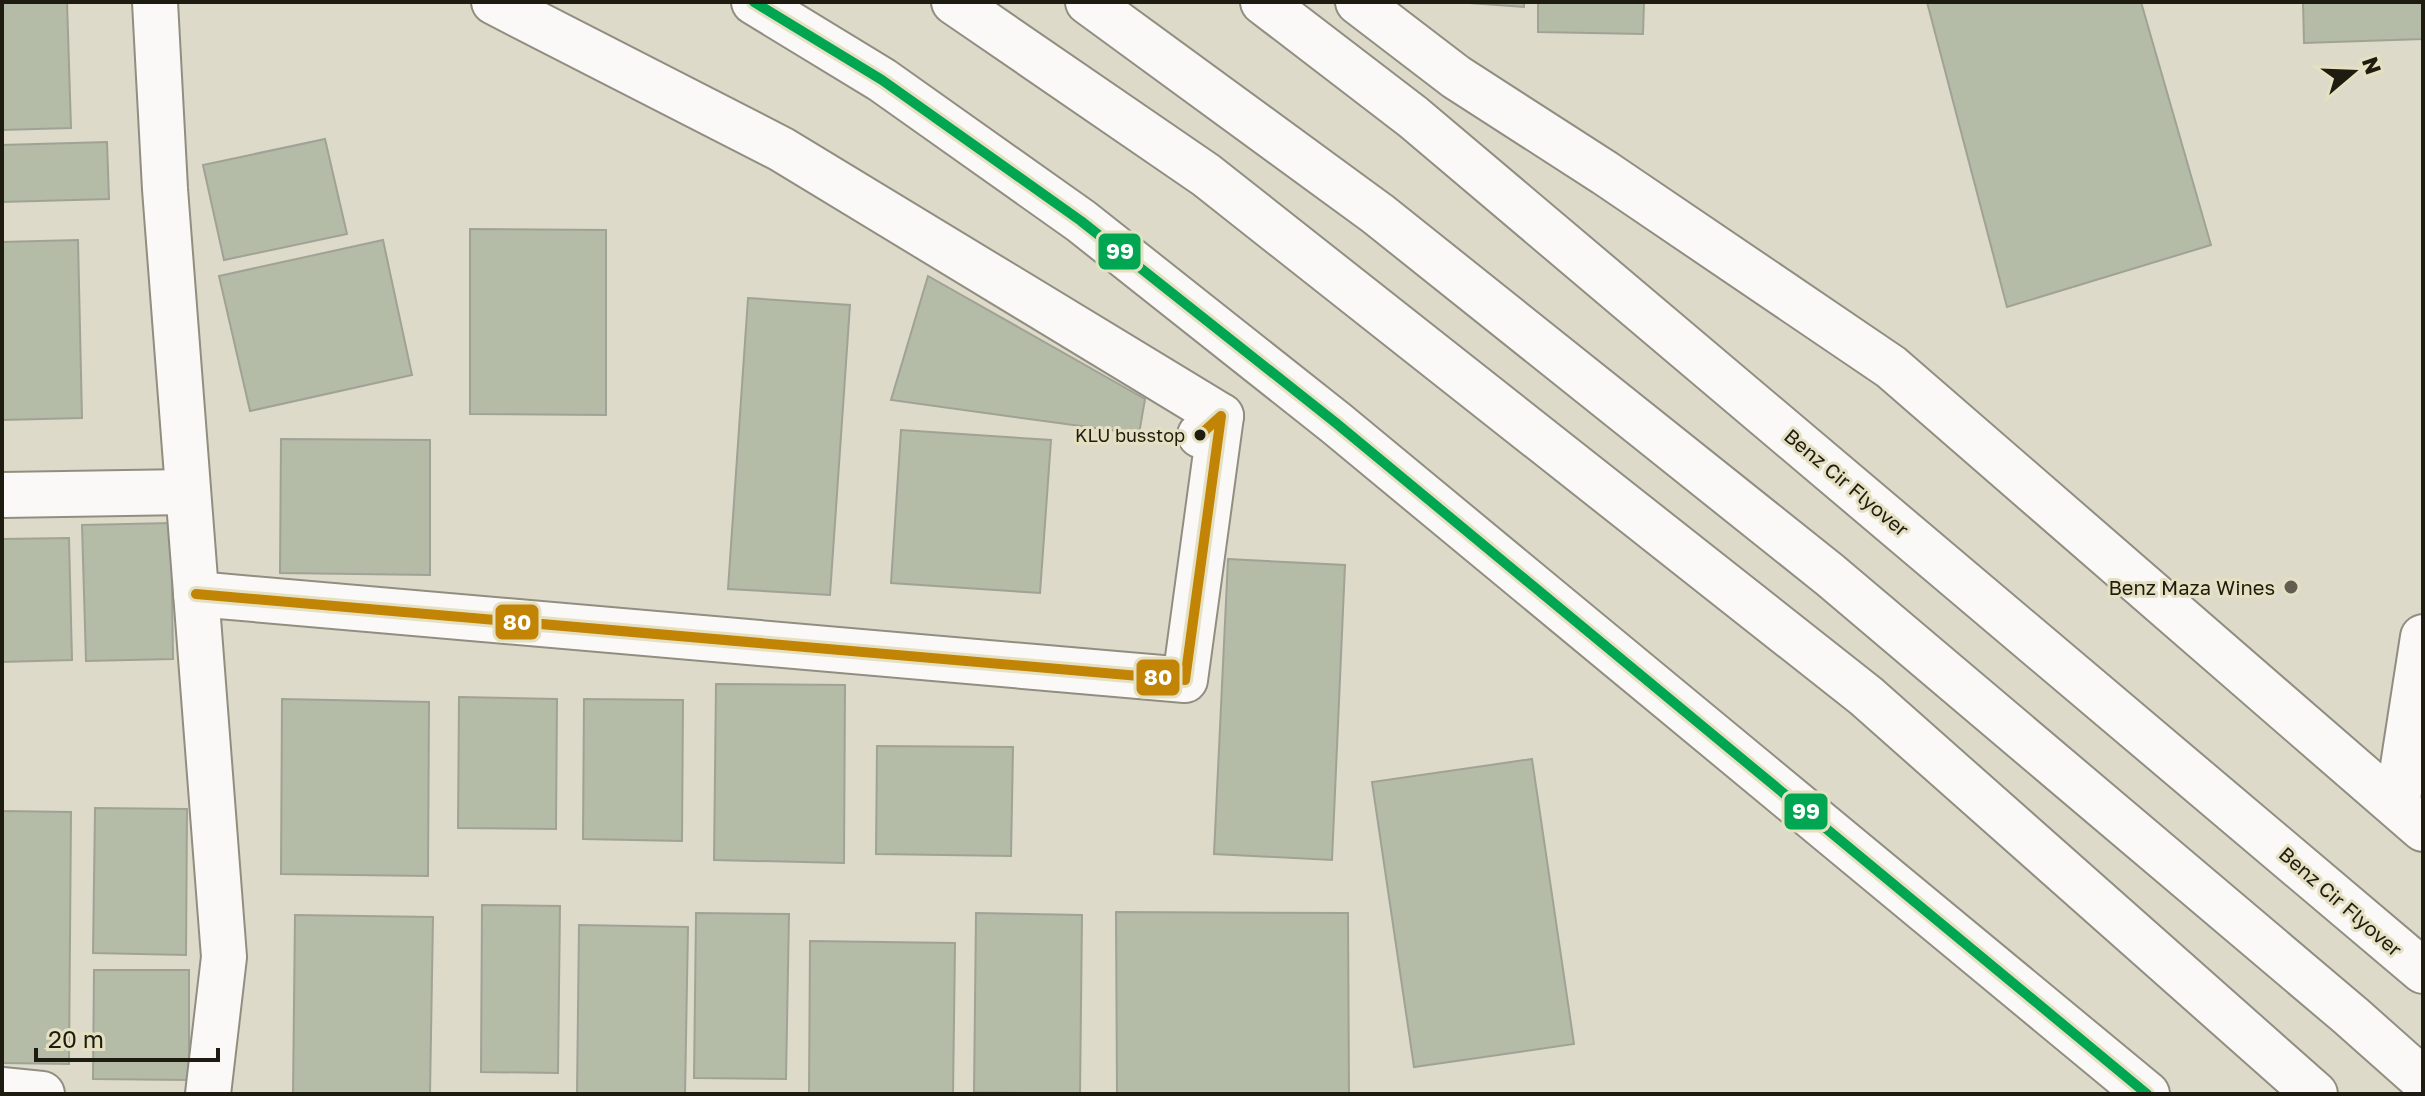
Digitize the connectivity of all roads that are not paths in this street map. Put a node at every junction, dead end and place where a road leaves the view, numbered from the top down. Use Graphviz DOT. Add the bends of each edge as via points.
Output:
graph roads {
  1 [pos="155,2"];
  2 [pos="494,2"];
  3 [pos="754,2"];
  4 [pos="954,2"];
  5 [pos="1088,2"];
  6 [pos="1263,2"];
  7 [pos="1358,2"];
  8 [pos="187,492"];
  9 [pos="2,495"];
  10 [pos="196,594"];
  11 [pos="2423,637"];
  12 [pos="2410,817"];
  13 [pos="2423,971"];
  14 [pos="2423,1080"];
  15 [pos="2,1090"];
  16 [pos="42,1094"];
  17 [pos="208,1094"];
  18 [pos="2147,1094"];
  19 [pos="2315,1094"];
  1 -- 8 [label="main road"];
  2 -- 10 [label="main road" via="781,149 1210,426 1185,680"];
  3 -- 18 [label="main road" via="882,80 1081,221 1336,423"];
  4 -- 19 [label="main road" via="1206,175 1866,696"];
  5 -- 14 [label="main road" via="1378,214 1830,575"];
  6 -- 13 [label="main road, Benz Cir Flyover" via="1413,117"];
  7 -- 12 [label="main road" via="1456,77 1891,367"];
  8 -- 9 [label="main road"];
  8 -- 10 [label="main road"];
  10 -- 17 [label="main road" via="224,957"];
  11 -- 12 [label="main road"];
  15 -- 16 [label="main road"];
}
